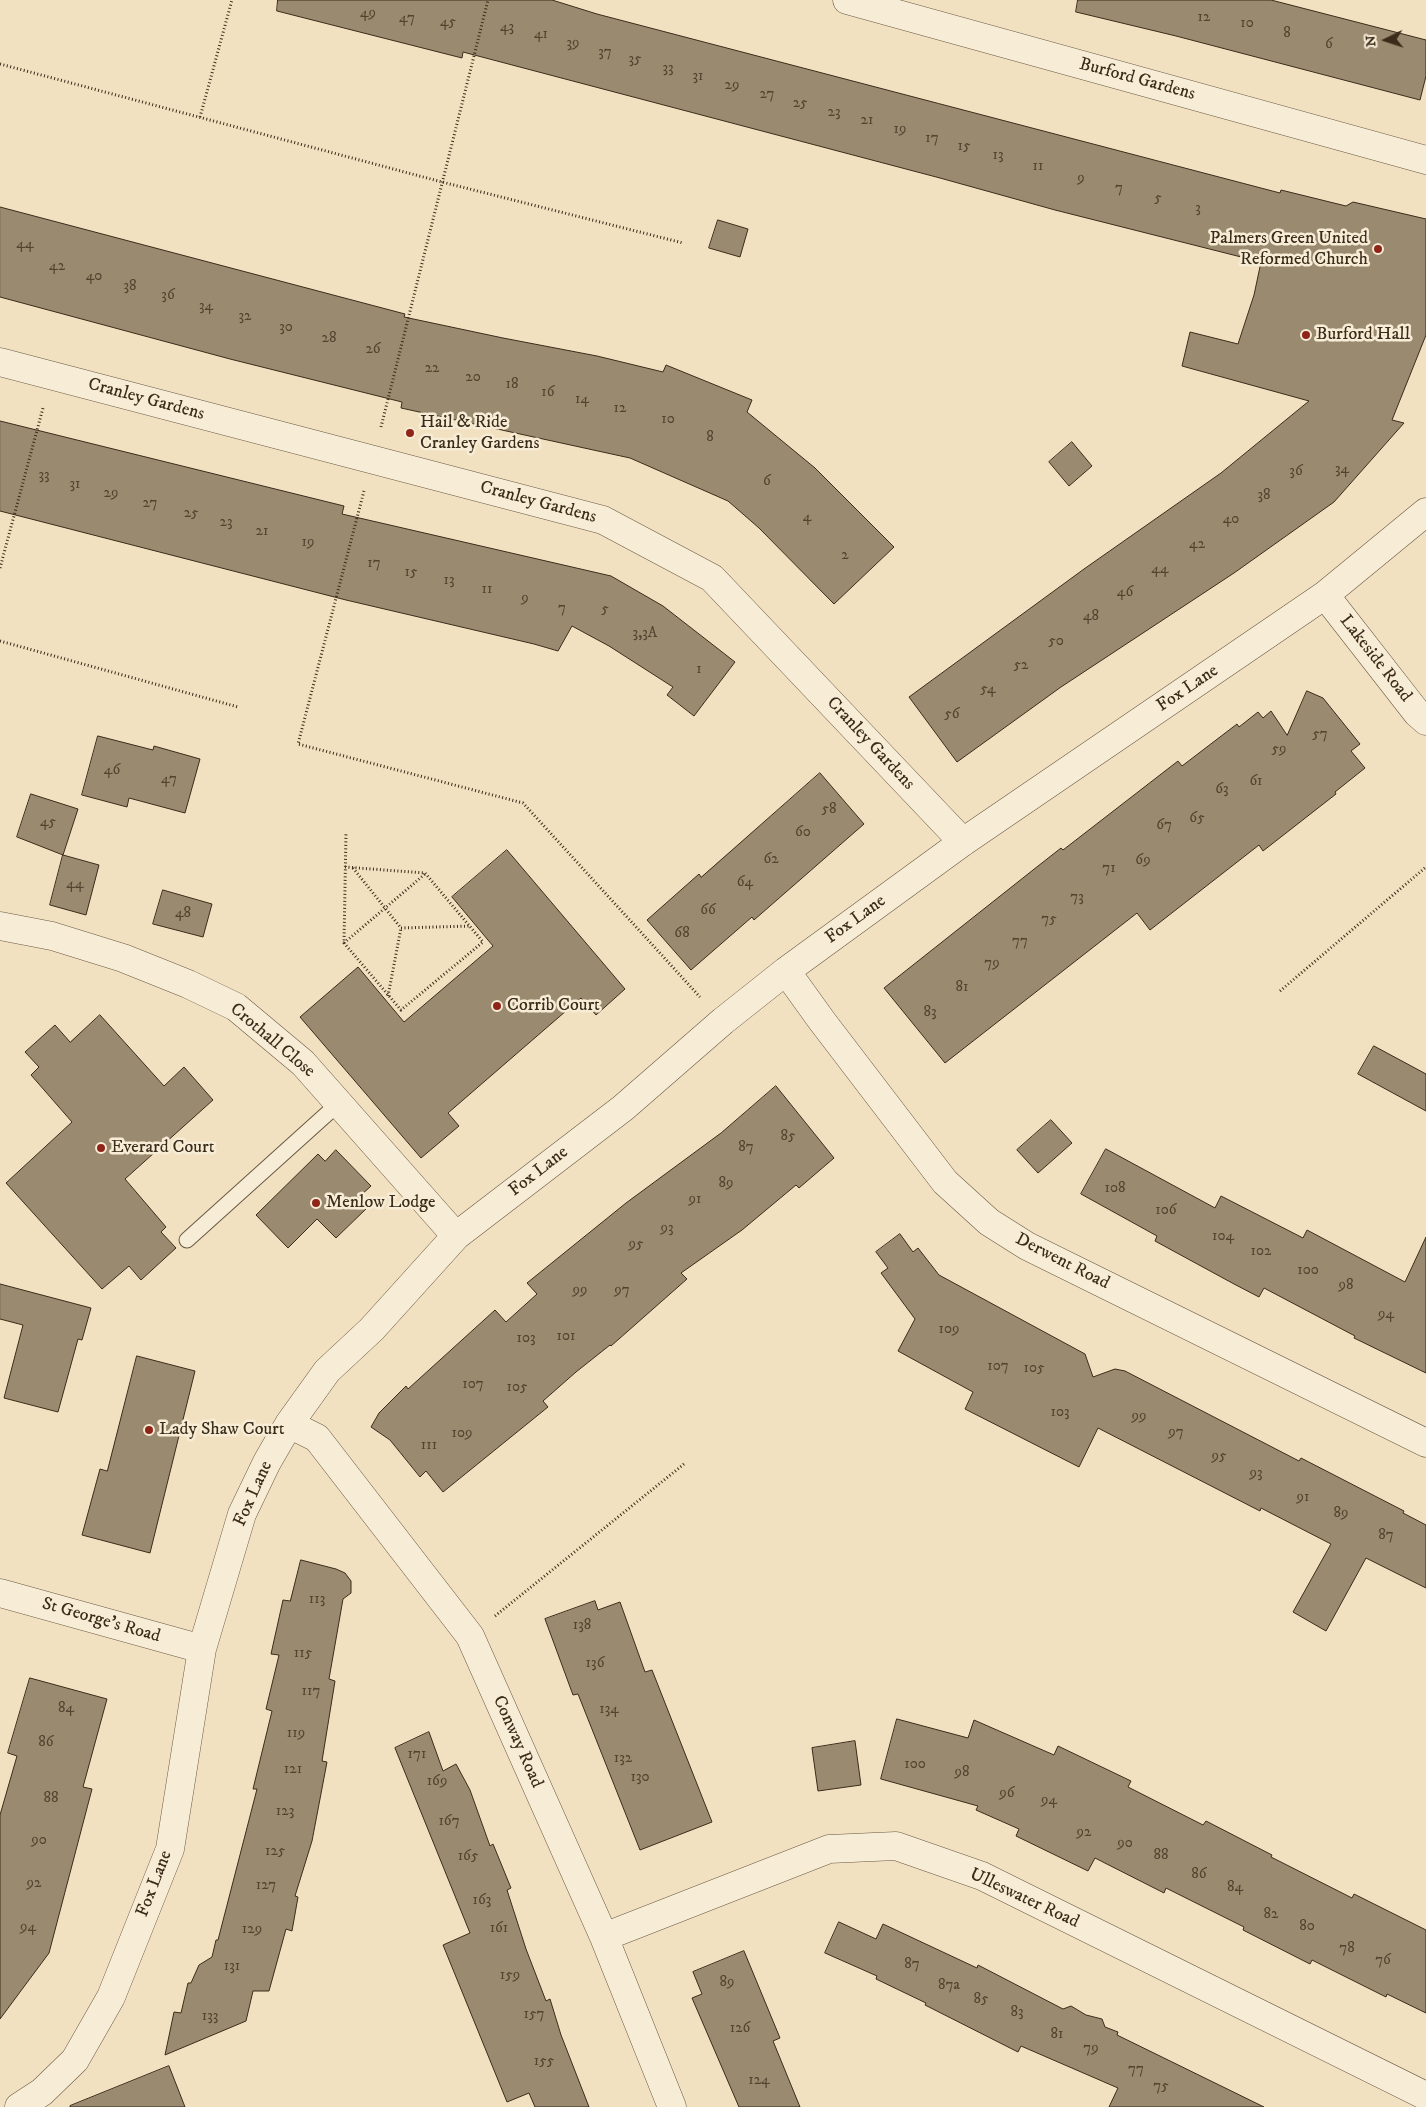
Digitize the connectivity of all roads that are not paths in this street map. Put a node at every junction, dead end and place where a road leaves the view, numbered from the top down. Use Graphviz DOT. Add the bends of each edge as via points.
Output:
graph roads {
  1 [pos="847,0"];
  2 [pos="1426,160"];
  3 [pos="0,362"];
  4 [pos="1426,512"];
  5 [pos="1325,595"];
  6 [pos="1426,721"];
  7 [pos="963,842"];
  8 [pos="0,926"];
  9 [pos="786,971"];
  10 [pos="340,1103"];
  11 [pos="456,1236"];
  12 [pos="188,1240"];
  13 [pos="289,1424"];
  14 [pos="1426,1443"];
  15 [pos="0,1593"];
  16 [pos="202,1649"];
  17 [pos="604,1937"];
  18 [pos="1426,2096"];
  19 [pos="46,2099"];
  20 [pos="19,2107"];
  21 [pos="672,2107"];
  1 -- 2 [label="street, Burford Gardens"];
  3 -- 7 [label="street, Cranley Gardens" via="603,520 712,578"];
  4 -- 5 [label="street, Fox Lane"];
  5 -- 6 [label="street, Lakeside Road"];
  5 -- 7 [label="street, Fox Lane"];
  7 -- 9 [label="street, Fox Lane"];
  8 -- 10 [label="street, Crothall Close" via="52,936 123,958 236,1007 303,1062"];
  9 -- 11 [label="street, Fox Lane" via="623,1108"];
  9 -- 14 [label="street, Derwent Road" via="945,1182 989,1222 1027,1246"];
  10 -- 11 [label="street, Crothall Close"];
  10 -- 12 [label="lane"];
  11 -- 13 [label="street, Fox Lane" via="328,1371"];
  13 -- 16 [label="street, Fox Lane" via="242,1514"];
  13 -- 17 [label="street, Conway Road" via="316,1438 470,1636"];
  15 -- 16 [label="street, St George's Road"];
  16 -- 19 [label="street, Fox Lane" via="170,1849 111,1997 75,2060"];
  17 -- 18 [label="street, Ulleswater Road" via="829,1848 896,1846 982,1876"];
  17 -- 21 [label="street, Conway Road"];
  19 -- 20 [label="street, Fox Lane"];
}
